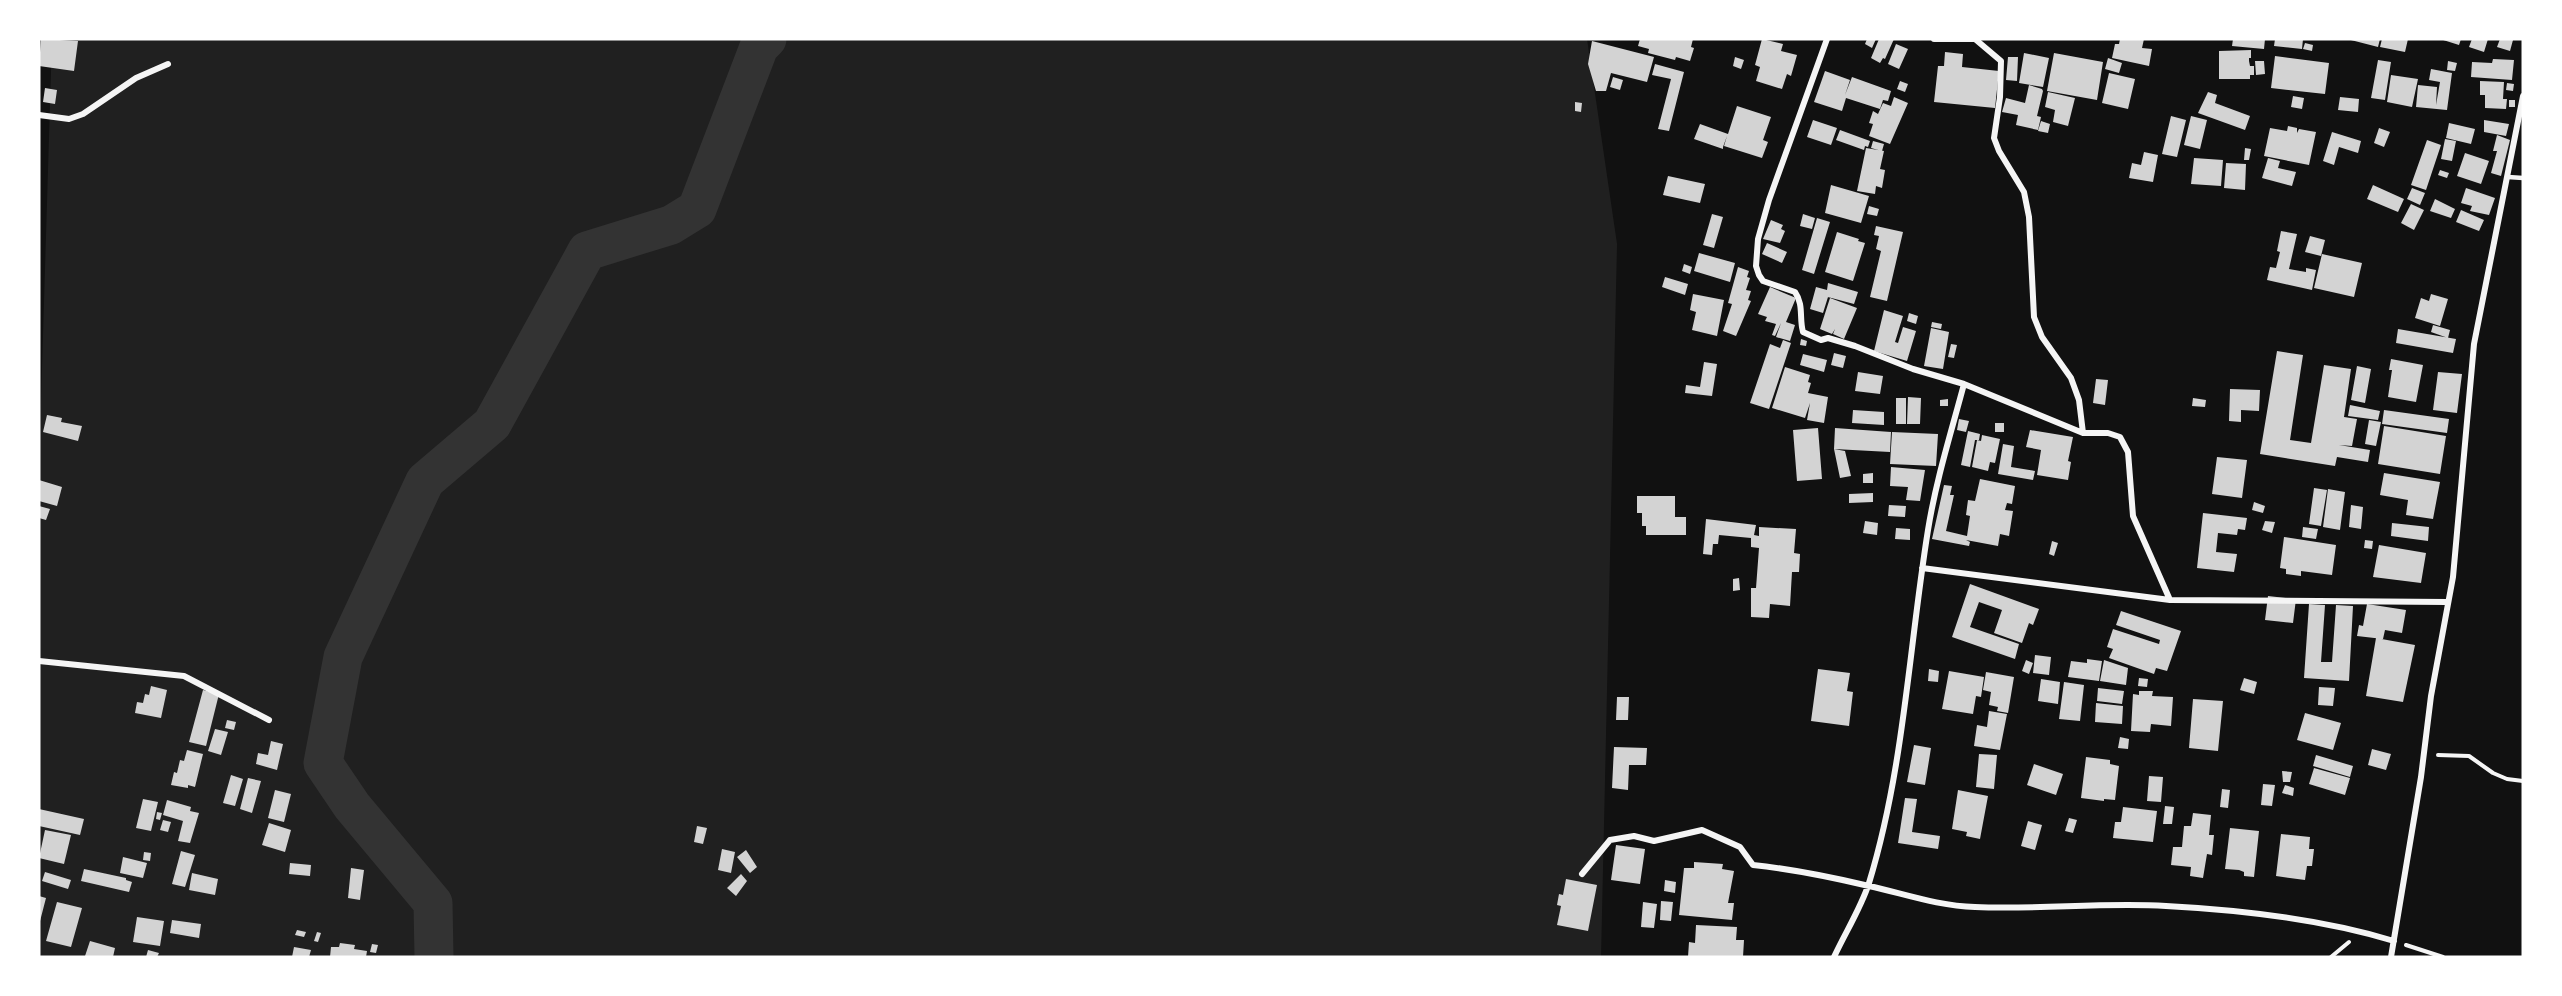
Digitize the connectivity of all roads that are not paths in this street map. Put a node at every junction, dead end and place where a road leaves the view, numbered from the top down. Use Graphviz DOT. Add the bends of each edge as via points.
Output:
graph roads {
  1 [pos="1827,39"];
  2 [pos="1934,39"];
  3 [pos="168,64"];
  4 [pos="2523,96"];
  5 [pos="39,115"];
  6 [pos="2508,177"];
  7 [pos="2523,178"];
  8 [pos="1964,384"];
  9 [pos="2083,433"];
  10 [pos="1923,568"];
  11 [pos="2170,600"];
  12 [pos="2447,602"];
  13 [pos="39,661"];
  14 [pos="269,720"];
  15 [pos="1582,874"];
  16 [pos="1868,886"];
  17 [pos="2394,941"];
  18 [pos="1834,957"];
  19 [pos="2391,957"];
  1 -- 8 [label="street" via="1769,200 1758,240 1759,275 1763,281 1795,292 1802,309 1803,332"];
  2 -- 9 [label="street" via="1975,39 2001,61 1994,138 2024,192 2034,317 2042,337 2071,378"];
  3 -- 5 [label="street" via="136,78 83,114 69,119"];
  4 -- 6 [label="street"];
  6 -- 7 [label="lane"];
  6 -- 12 [label="street" via="2474,344 2453,577"];
  8 -- 9 [label="street"];
  8 -- 10 [label="street" via="1940,470"];
  9 -- 11 [label="street" via="2114,434 2126,446 2133,516"];
  10 -- 11 [label="street"];
  10 -- 16 [label="street" via="1893,780"];
  11 -- 12 [label="street"];
  12 -- 17 [label="street"];
  13 -- 14 [label="street" via="184,676"];
  15 -- 16 [label="street" via="1610,840 1634,836 1654,840 1702,830 1740,847 1753,865"];
  16 -- 17 [label="street" via="1930,903 1977,908 2166,906 2309,921"];
  16 -- 18 [label="street"];
  17 -- 19 [label="street"];
}
